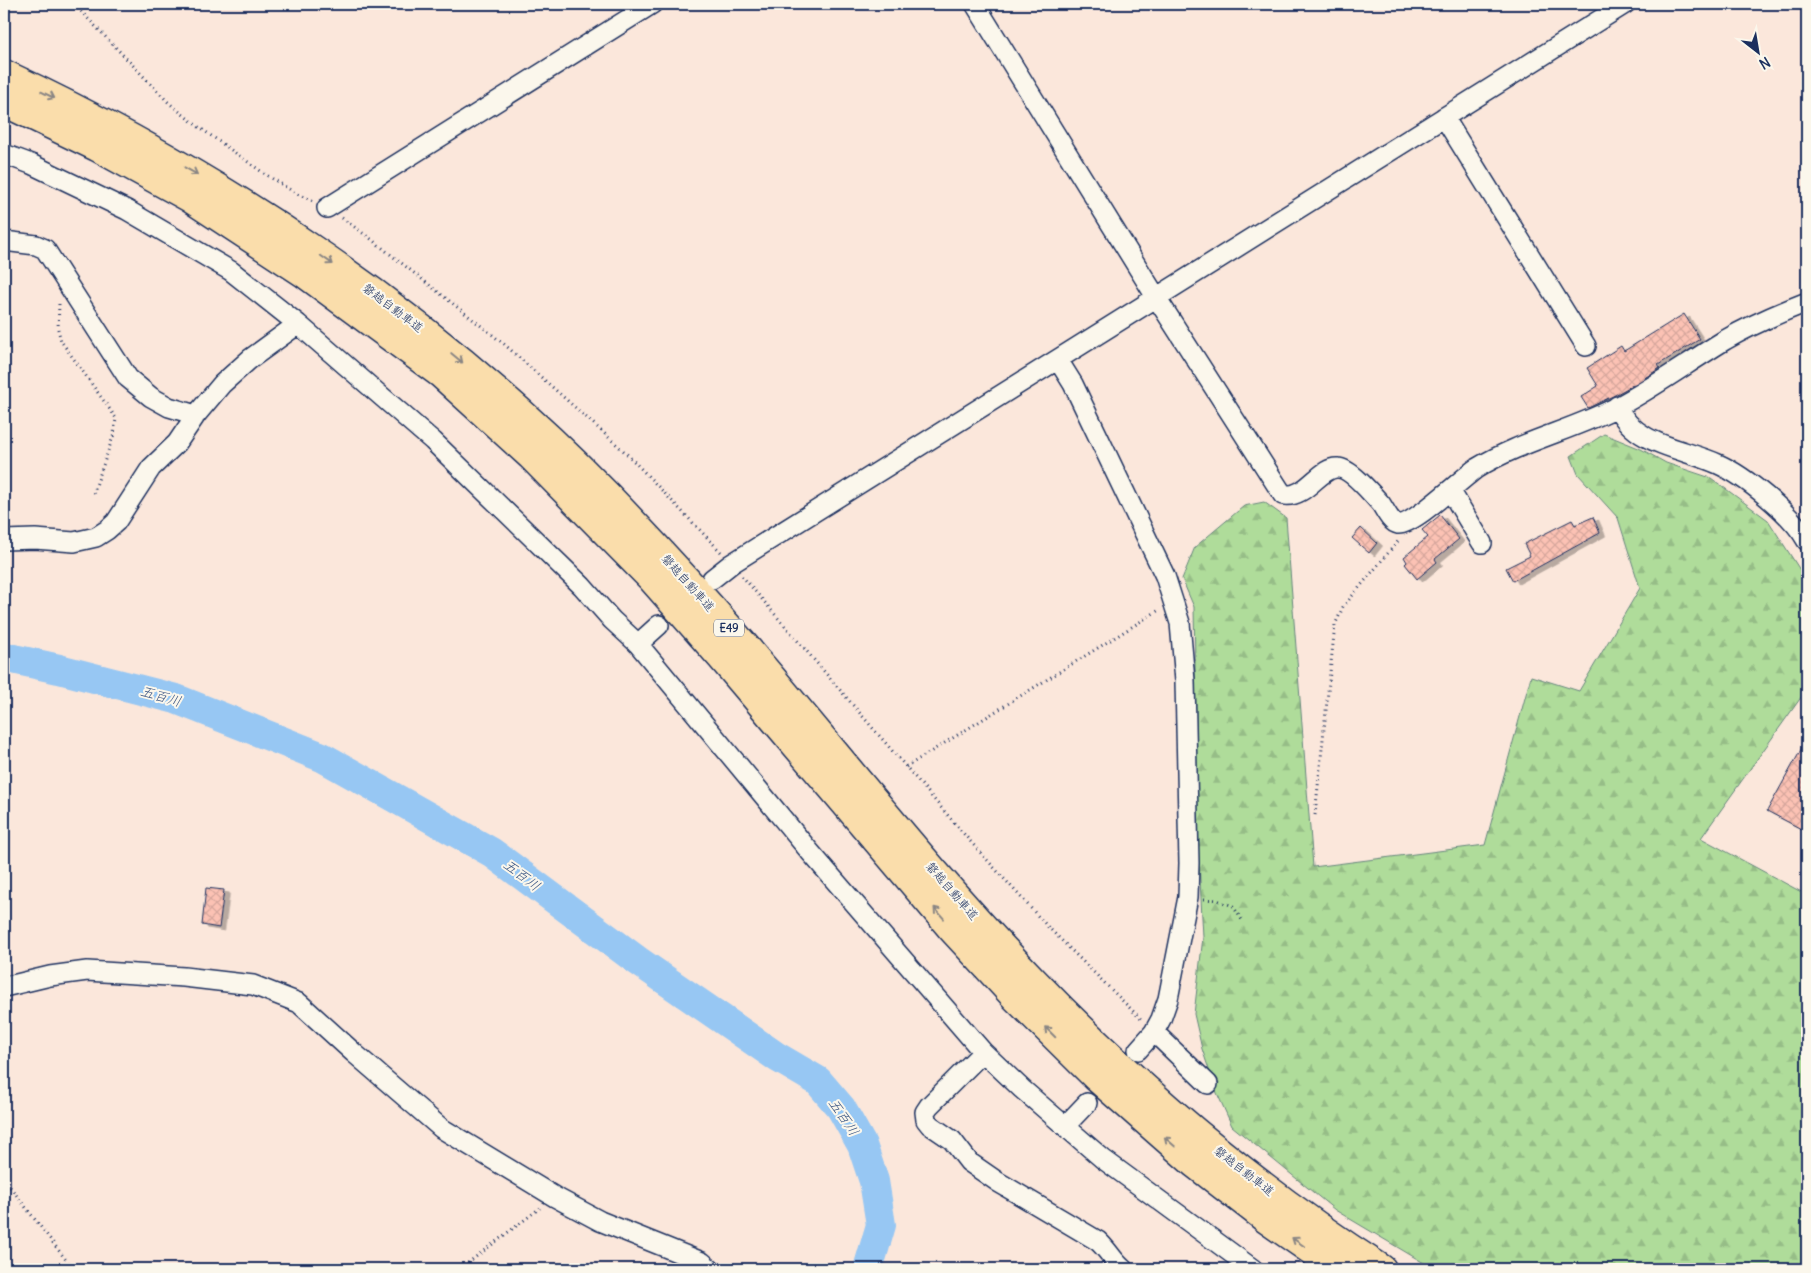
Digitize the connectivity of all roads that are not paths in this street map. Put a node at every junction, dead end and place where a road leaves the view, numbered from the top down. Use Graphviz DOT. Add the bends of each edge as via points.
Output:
graph roads {
  1 [pos="652,4"];
  2 [pos="975,4"];
  3 [pos="1625,4"];
  4 [pos="4,74"];
  5 [pos="4,102"];
  6 [pos="1444,117"];
  7 [pos="4,154"];
  8 [pos="327,208"];
  9 [pos="4,241"];
  10 [pos="1156,297"];
  11 [pos="1807,302"];
  12 [pos="298,324"];
  13 [pos="1586,346"];
  14 [pos="1058,360"];
  15 [pos="1618,406"];
  16 [pos="196,415"];
  17 [pos="1450,490"];
  18 [pos="4,540"];
  19 [pos="1807,541"];
  20 [pos="1482,543"];
  21 [pos="712,579"];
  22 [pos="659,625"];
  23 [pos="638,644"];
  24 [pos="4,987"];
  25 [pos="1154,1032"];
  26 [pos="1138,1050"];
  27 [pos="983,1052"];
  28 [pos="1208,1084"];
  29 [pos="1087,1104"];
  30 [pos="1065,1126"];
  31 [pos="710,1269"];
  32 [pos="1123,1269"];
  33 [pos="1253,1269"];
  34 [pos="1338,1269"];
  35 [pos="1382,1269"];
  1 -- 8 [label="street"];
  2 -- 10 [label="street"];
  3 -- 6 [label="street"];
  4 -- 35 [label="highway, 磐越自動車道 / E49, one-way" via="108,125 204,179 315,251 456,356 606,494 742,642 913,846 1034,981 1114,1060 1211,1146 1285,1203"];
  34 -- 5 [label="highway, 磐越自動車道 / E49, one-way" via="1195,1164 1096,1077 952,929 652,579 531,456 440,374 304,273 190,198 97,147"];
  6 -- 10 [label="street"];
  6 -- 13 [label="street"];
  7 -- 12 [label="street" via="127,210 231,271"];
  9 -- 16 [label="street" via="45,249 128,378 151,397"];
  10 -- 14 [label="street"];
  10 -- 17 [label="street" via="1283,494 1296,495 1330,470 1342,468 1360,482 1394,523 1399,524 1420,514"];
  11 -- 15 [label="street" via="1726,340"];
  12 -- 16 [label="street" via="234,373"];
  12 -- 23 [label="street" via="433,441"];
  14 -- 21 [label="street" via="731,564"];
  14 -- 25 [label="street" via="1078,392 1165,576 1180,623 1185,681 1188,897 1168,999"];
  15 -- 17 [label="street" via="1477,468"];
  15 -- 19 [label="street" via="1625,421 1658,444 1719,464 1751,485 1775,503"];
  16 -- 18 [label="street" via="176,443 151,468 116,522 107,530 96,537 74,542"];
  17 -- 20 [label="street"];
  22 -- 23 [label="street"];
  23 -- 27 [label="street"];
  24 -- 31 [label="street" via="87,971 253,985 299,1003 440,1128 554,1197 600,1221 702,1262"];
  25 -- 26 [label="street"];
  25 -- 28 [label="street"];
  27 -- 30 [label="street"];
  27 -- 32 [label="street" via="929,1106 925,1112 926,1120 952,1140 969,1162 1098,1241"];
  29 -- 30 [label="street"];
  30 -- 33 [label="street" via="1103,1159"];
}
